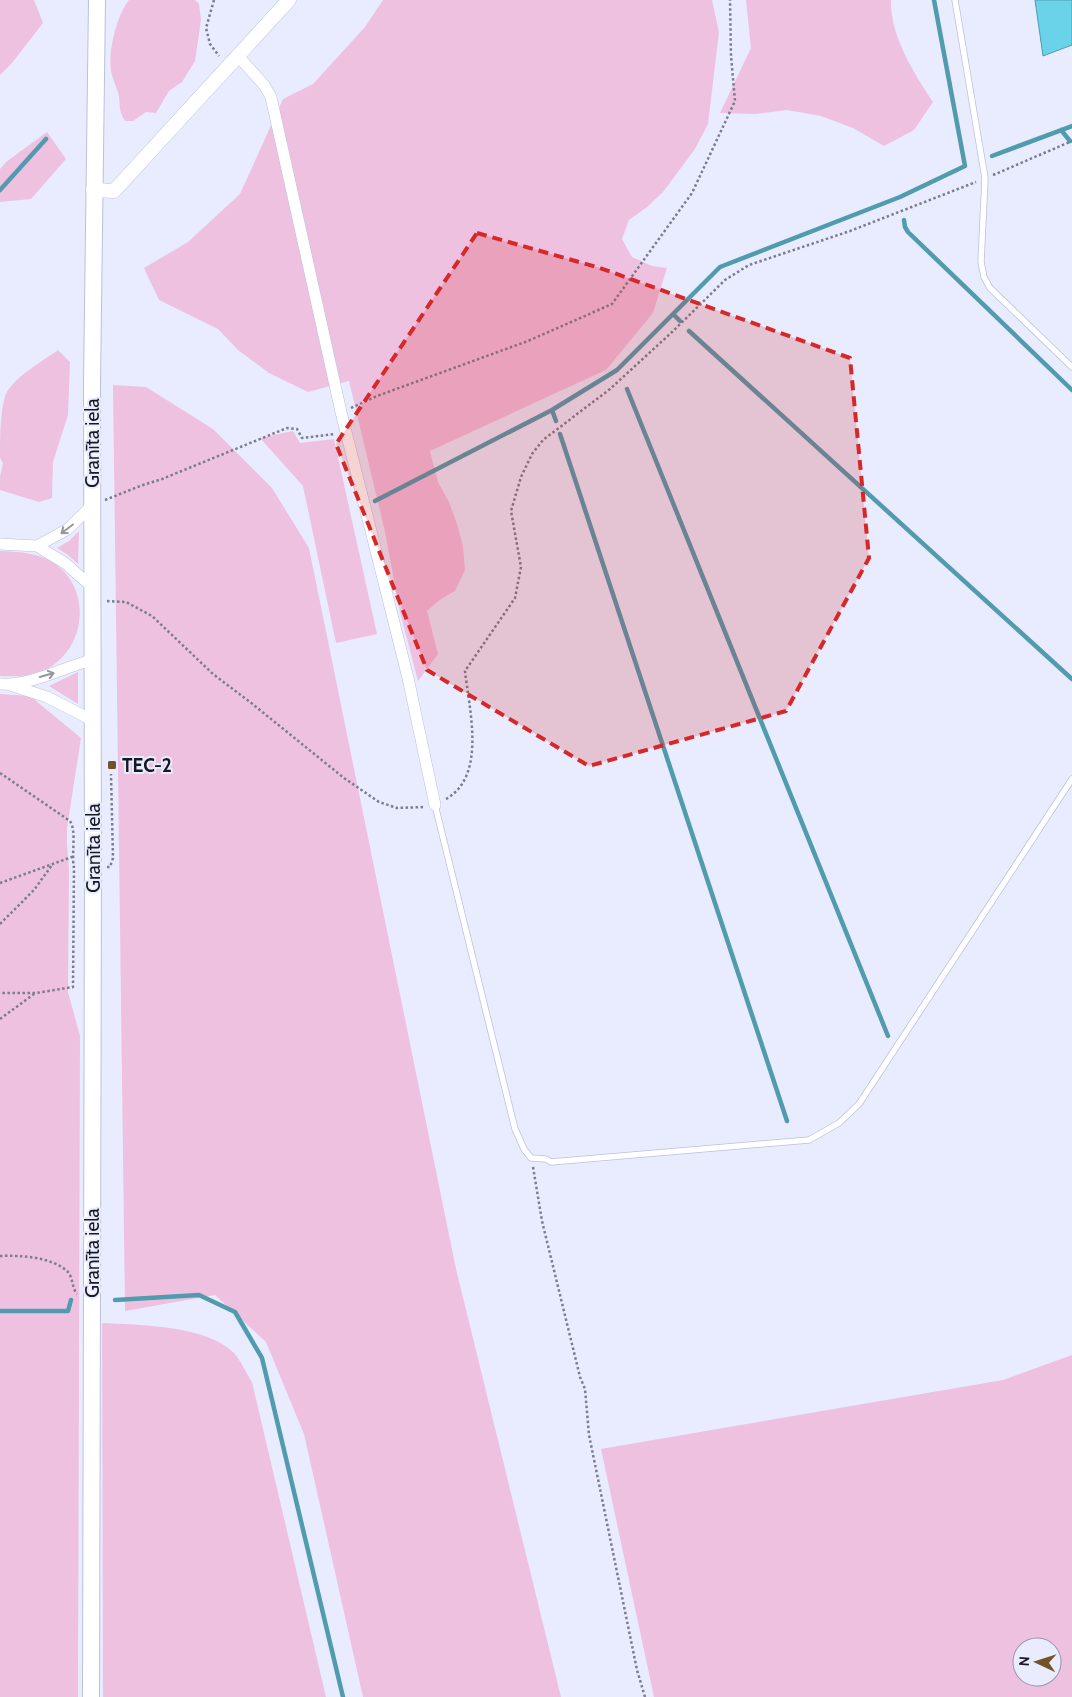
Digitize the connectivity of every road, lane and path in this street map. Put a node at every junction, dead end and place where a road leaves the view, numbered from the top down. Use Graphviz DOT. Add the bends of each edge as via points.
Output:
graph roads {
  1 [pos="97,0"];
  2 [pos="214,0"];
  3 [pos="289,0"];
  4 [pos="730,0"];
  5 [pos="954,0"];
  6 [pos="238,56"];
  7 [pos="228,66"];
  8 [pos="1072,141"];
  9 [pos="985,178"];
  10 [pos="93,190"];
  11 [pos="1072,367"];
  12 [pos="341,412"];
  13 [pos="347,433"];
  14 [pos="92,505"];
  15 [pos="0,544"];
  16 [pos="37,546"];
  17 [pos="92,594"];
  18 [pos="92,660"];
  19 [pos="5,684"];
  20 [pos="92,720"];
  21 [pos="0,773"];
  22 [pos="112,774"];
  23 [pos="1072,779"];
  24 [pos="435,805"];
  25 [pos="72,857"];
  26 [pos="52,865"];
  27 [pos="104,868"];
  28 [pos="0,883"];
  29 [pos="0,924"];
  30 [pos="0,993"];
  31 [pos="36,994"];
  32 [pos="0,1019"];
  33 [pos="531,1158"];
  34 [pos="0,1256"];
  35 [pos="92,1310"];
  36 [pos="91,1697"];
  37 [pos="645,1697"];
  1 -- 10 [label="main road, Granīta iela"];
  2 -- 7 [label="path" via="206,28 210,44"];
  3 -- 6 [label="street"];
  4 -- 12 [label="path" via="735,101 692,193 612,304"];
  5 -- 9 [label="lane"];
  6 -- 7 [label="street"];
  6 -- 12 [label="street" via="271,97"];
  7 -- 10 [label="street" via="114,191"];
  8 -- 9 [label="path"];
  9 -- 11 [label="lane" via="981,262 984,277 990,288"];
  9 -- 24 [label="path" via="850,232 749,265 725,280 610,389 543,440 521,477 512,511 521,567 515,598 465,671 473,742 468,774 455,794"];
  10 -- 14 [label="main road, Granīta iela"];
  12 -- 13 [label="street"];
  13 -- 14 [label="path" via="302,438 297,429 287,428"];
  13 -- 24 [label="street" via="408,678"];
  14 -- 16 [label="street, one-way" via="68,529"];
  14 -- 17 [label="main road, Granīta iela"];
  15 -- 16 [label="street"];
  16 -- 17 [label="street" via="65,563"];
  17 -- 18 [label="main road, Granīta iela"];
  17 -- 24 [label="path" via="126,602 152,616 213,674 379,802 397,808 417,809"];
  19 -- 18 [label="street, one-way"];
  18 -- 20 [label="main road, Granīta iela"];
  19 -- 20 [label="street" via="47,697"];
  20 -- 35 [label="main road, Granīta iela"];
  21 -- 25 [label="path" via="70,821 74,826"];
  22 -- 27 [label="path" via="113,858 110,866"];
  23 -- 33 [label="lane" via="859,1104 839,1123 809,1140 551,1162"];
  24 -- 33 [label="lane" via="515,1129"];
  25 -- 26 [label="path"];
  25 -- 31 [label="path" via="73,986"];
  26 -- 28 [label="path"];
  26 -- 29 [label="path" via="34,890"];
  30 -- 31 [label="path"];
  31 -- 32 [label="path"];
  33 -- 37 [label="path" via="542,1221 585,1389 589,1435"];
  34 -- 35 [label="path" via="20,1255 55,1263 69,1273 74,1290"];
  35 -- 36 [label="main road, Granīta iela"];
}
